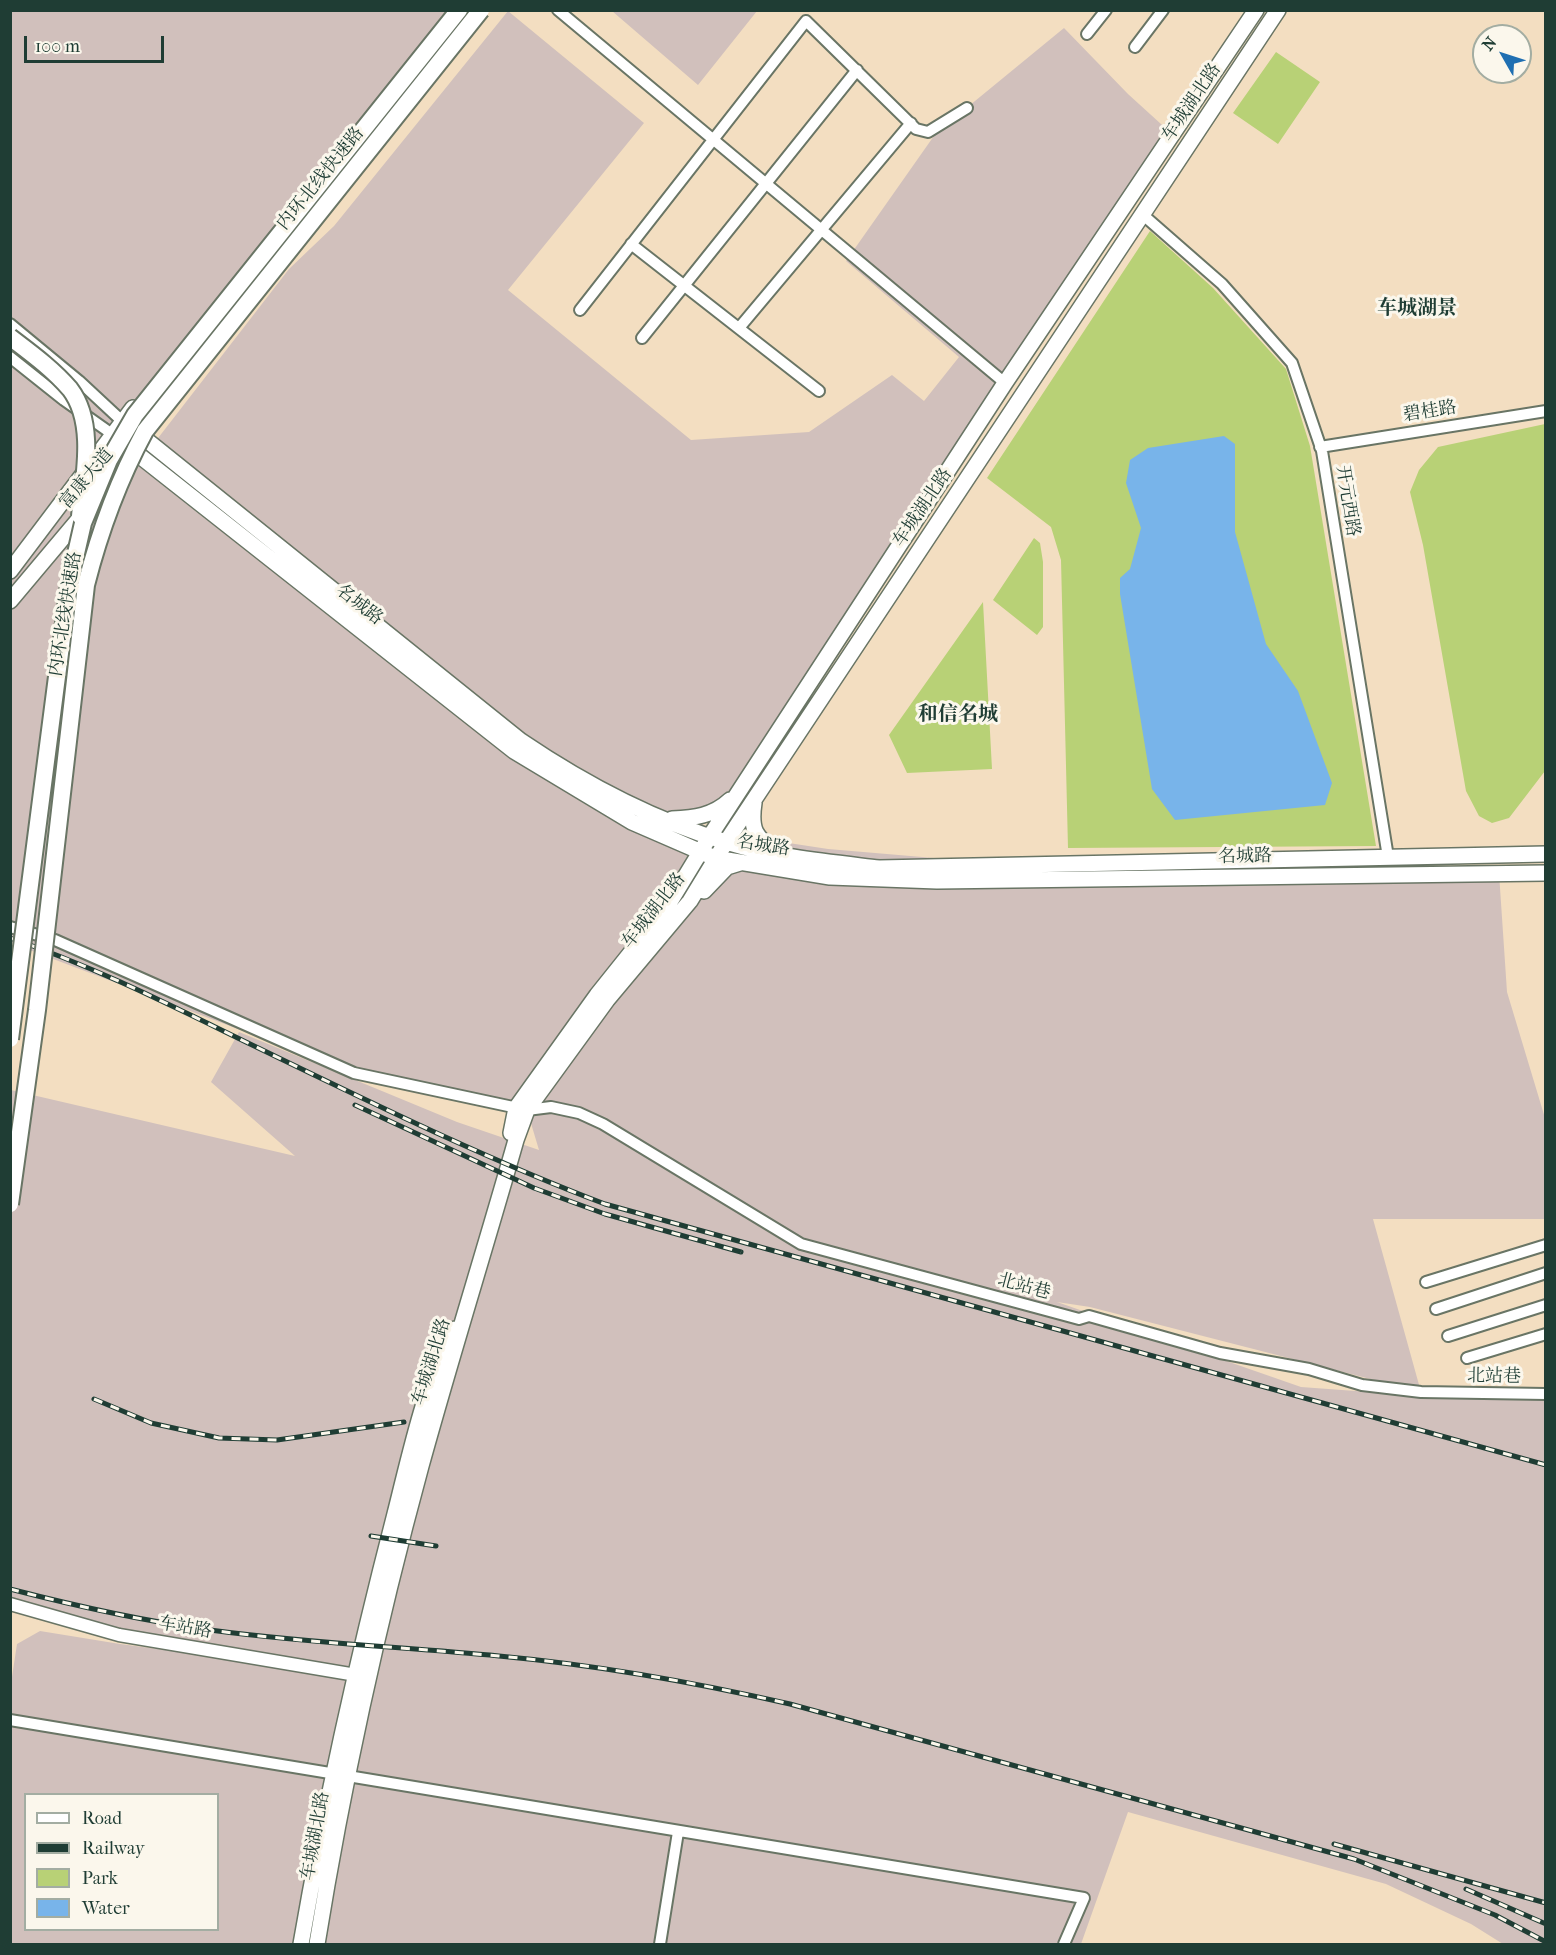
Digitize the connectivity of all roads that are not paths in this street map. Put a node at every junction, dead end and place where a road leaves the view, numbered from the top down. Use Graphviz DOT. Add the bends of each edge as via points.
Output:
graph roads {
  1 [pos="459,10"];
  2 [pos="481,10"];
  3 [pos="558,10"];
  4 [pos="1106,10"];
  5 [pos="1163,10"];
  6 [pos="1256,10"];
  7 [pos="1278,10"];
  8 [pos="1087,34"];
  9 [pos="1135,47"];
  10 [pos="857,70"];
  11 [pos="967,108"];
  12 [pos="911,123"];
  13 [pos="713,141"];
  14 [pos="767,185"];
  15 [pos="1142,214"];
  16 [pos="822,231"];
  17 [pos="632,244"];
  18 [pos="684,285"];
  19 [pos="580,310"];
  20 [pos="10,324"];
  21 [pos="739,328"];
  22 [pos="10,337"];
  23 [pos="642,338"];
  24 [pos="10,357"];
  25 [pos="170,362"];
  26 [pos="192,381"];
  27 [pos="1005,383"];
  28 [pos="819,391"];
  29 [pos="1545,411"];
  30 [pos="122,421"];
  31 [pos="112,434"];
  32 [pos="145,440"];
  33 [pos="1320,447"];
  34 [pos="135,452"];
  35 [pos="75,555"];
  36 [pos="10,571"];
  37 [pos="10,601"];
  38 [pos="738,792"];
  39 [pos="754,800"];
  40 [pos="668,820"];
  41 [pos="710,836"];
  42 [pos="666,838"];
  43 [pos="726,842"];
  44 [pos="699,852"];
  45 [pos="776,853"];
  46 [pos="1545,854"];
  47 [pos="1388,857"];
  48 [pos="715,858"];
  49 [pos="742,863"];
  50 [pos="1545,873"];
  51 [pos="684,878"];
  52 [pos="10,927"];
  53 [pos="607,1000"];
  54 [pos="10,1039"];
  55 [pos="522,1109"];
  56 [pos="10,1204"];
  57 [pos="1545,1245"];
  58 [pos="1545,1273"];
  59 [pos="1426,1282"];
  60 [pos="1545,1305"];
  61 [pos="1436,1309"];
  62 [pos="1545,1334"];
  63 [pos="1448,1336"];
  64 [pos="1467,1358"];
  65 [pos="1545,1394"];
  66 [pos="10,1604"];
  67 [pos="357,1675"];
  68 [pos="10,1720"];
  69 [pos="339,1776"];
  70 [pos="678,1832"];
  71 [pos="301,1944"];
  72 [pos="317,1944"];
  73 [pos="660,1944"];
  74 [pos="1065,1944"];
  1 -- 35 [label="highway, 内环北线快速路, bridge" via="135,415 100,481"];
  2 -- 56 [label="highway, 内环北线快速路, bridge" via="146,431 122,475 100,529 86,585 37,1010"];
  3 -- 13 [label="street"];
  4 -- 8 [label="street"];
  5 -- 9 [label="street"];
  6 -- 27 [label="main road, 车城湖北路"];
  7 -- 15 [label="main road, 车城湖北路"];
  10 -- 12 [label="street"];
  10 -- 13 [label="street" via="806,21"];
  10 -- 14 [label="street"];
  11 -- 12 [label="street" via="928,132"];
  12 -- 16 [label="street"];
  13 -- 14 [label="street"];
  13 -- 17 [label="street"];
  14 -- 16 [label="street"];
  14 -- 18 [label="street"];
  15 -- 33 [label="street, 开元西路" via="1222,284 1292,363"];
  15 -- 39 [label="main road, 车城湖北路"];
  16 -- 21 [label="street"];
  16 -- 27 [label="street"];
  17 -- 18 [label="street"];
  17 -- 19 [label="street"];
  18 -- 21 [label="street"];
  18 -- 23 [label="street"];
  20 -- 30 [label="street"];
  21 -- 28 [label="street"];
  22 -- 35 [label="highway, bridge" via="59,378 71,391 81,413 86,435"];
  24 -- 31 [label="street"];
  25 -- 30 [label="main road, 富康大道"];
  26 -- 32 [label="main road, 富康大道"];
  27 -- 38 [label="main road, 车城湖北路"];
  29 -- 33 [label="street, 碧桂路"];
  30 -- 31 [label="main road, 富康大道"];
  30 -- 32 [label="main road, 名城路"];
  31 -- 34 [label="main road, 名城路"];
  31 -- 36 [label="main road, 富康大道"];
  32 -- 34 [label="main road, 富康大道"];
  32 -- 40 [label="main road, 名城路" via="521,741 570,774"];
  33 -- 47 [label="street, 开元西路"];
  34 -- 37 [label="main road, 富康大道"];
  34 -- 42 [label="main road, 名城路" via="514,751 632,822"];
  35 -- 54 [label="highway, 内环北线快速路, bridge"];
  38 -- 40 [label="main road" via="721,809 699,818"];
  38 -- 41 [label="main road, 车城湖北路"];
  39 -- 43 [label="main road, 车城湖北路"];
  39 -- 45 [label="main road" via="751,822 762,842"];
  40 -- 41 [label="main road, 名城路"];
  41 -- 43 [label="main road, 名城路"];
  41 -- 44 [label="main road, 车城湖北路"];
  42 -- 44 [label="main road, 名城路"];
  42 -- 51 [label="main road" via="679,847"];
  43 -- 45 [label="main road, 名城路"];
  43 -- 48 [label="main road, 车城湖北路"];
  44 -- 48 [label="main road, 名城路"];
  44 -- 51 [label="main road, 车城湖北路"];
  45 -- 47 [label="main road, 名城路" via="879,867"];
  46 -- 47 [label="main road, 名城路"];
  48 -- 49 [label="main road, 名城路"];
  48 -- 53 [label="main road, 车城湖北路" via="690,901"];
  49 -- 50 [label="main road, 名城路" via="830,877 937,881"];
  49 -- 53 [label="main road" via="727,867 714,878 616,998"];
  51 -- 55 [label="main road, 车城湖北路" via="665,910 597,995"];
  52 -- 55 [label="street, 北站巷" via="55,940 354,1072"];
  53 -- 55 [label="main road, 车城湖北路"];
  55 -- 65 [label="street, 北站巷" via="551,1107 603,1124 801,1244 1079,1319 1089,1316 1220,1353 1309,1369 1362,1384 1421,1392"];
  55 -- 67 [label="main road, 车城湖北路" via="457,1325 442,1351 407,1467"];
  55 -- 69 [label="main road, 车城湖北路"];
  57 -- 59 [label="street"];
  58 -- 61 [label="street"];
  60 -- 63 [label="street"];
  62 -- 64 [label="street"];
  66 -- 67 [label="street, 车站路" via="119,1635"];
  67 -- 69 [label="main road, 车城湖北路"];
  68 -- 69 [label="street"];
  69 -- 70 [label="street"];
  69 -- 71 [label="main road, 车城湖北路"];
  69 -- 72 [label="main road, 车城湖北路"];
  70 -- 73 [label="street"];
  70 -- 74 [label="street" via="1084,1898"];
}
